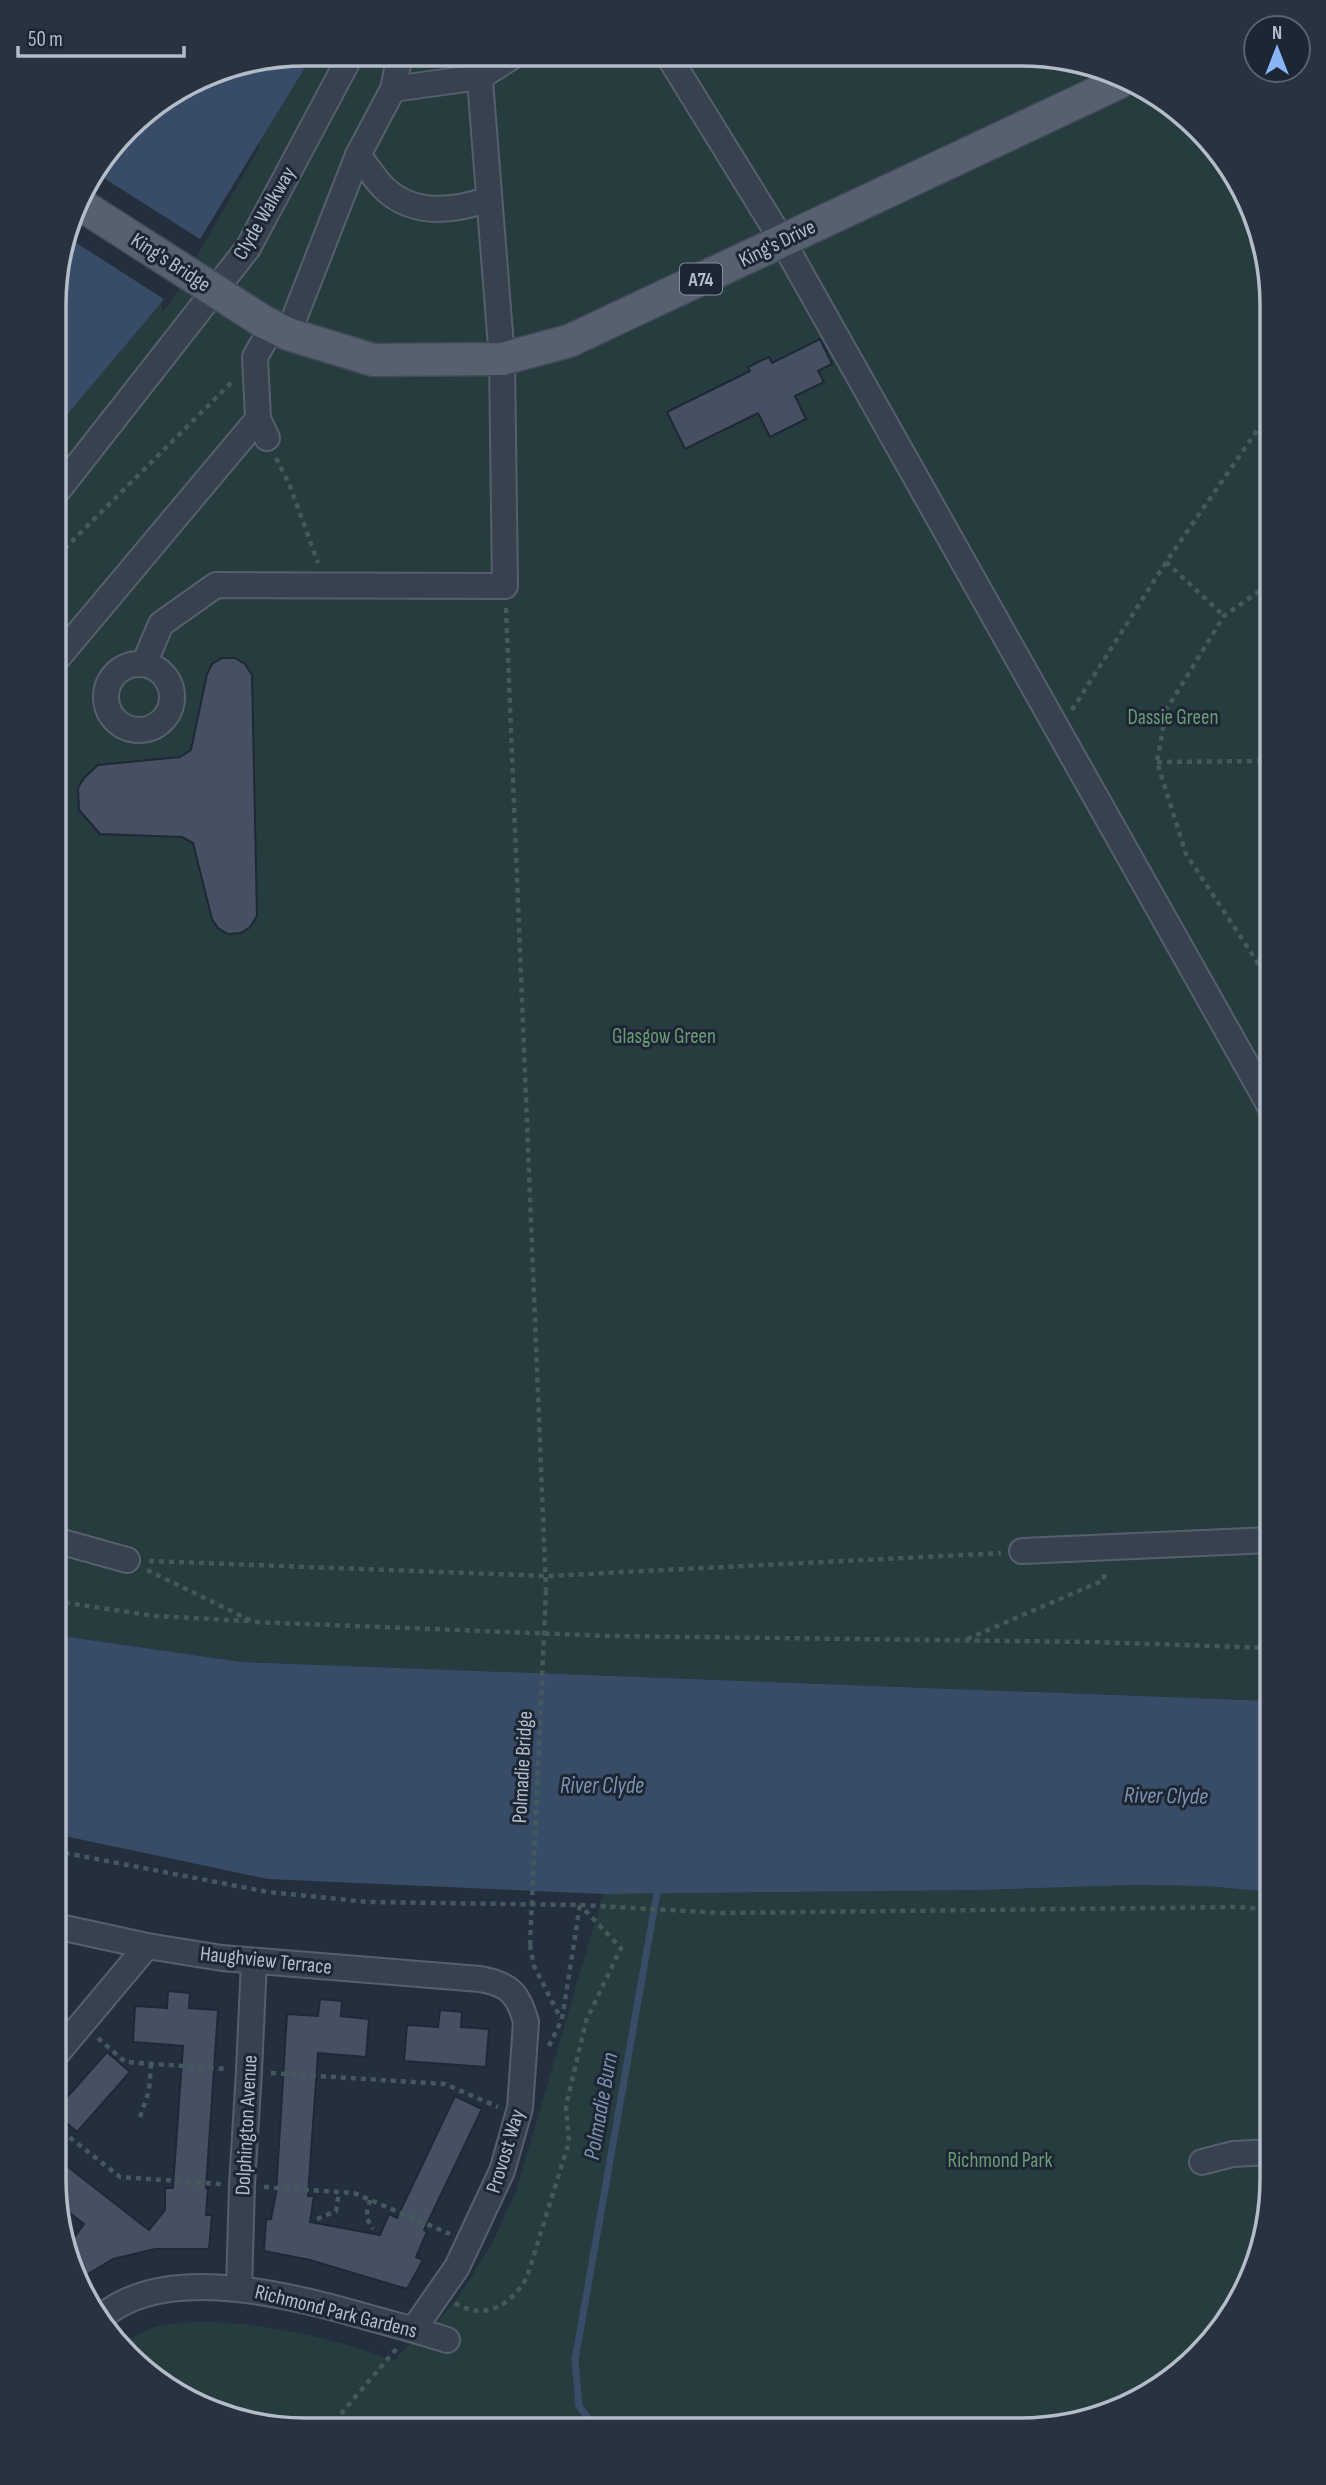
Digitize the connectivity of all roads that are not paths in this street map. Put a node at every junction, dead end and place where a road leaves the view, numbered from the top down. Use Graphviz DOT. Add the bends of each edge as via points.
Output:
graph roads {
  1 [pos="345,66"];
  2 [pos="398,66"];
  3 [pos="479,66"];
  4 [pos="675,66"];
  5 [pos="1113,85"];
  6 [pos="393,89"];
  7 [pos="358,155"];
  8 [pos="489,199"];
  9 [pos="87,209"];
  10 [pos="782,240"];
  11 [pos="275,327"];
  12 [pos="502,359"];
  13 [pos="66,480"];
  14 [pos="66,649"];
  15 [pos="144,664"];
  16 [pos="1260,1088"];
  17 [pos="1259,1541"];
  18 [pos="66,1544"];
  19 [pos="1022,1551"];
  20 [pos="127,1560"];
  21 [pos="66,1928"];
  22 [pos="147,1946"];
  23 [pos="254,1961"];
  24 [pos="480,1979"];
  25 [pos="66,2043"];
  26 [pos="1259,2153"];
  27 [pos="1202,2162"];
  28 [pos="239,2289"];
  29 [pos="107,2312"];
  30 [pos="414,2329"];
  31 [pos="447,2340"];
  1 -- 13 [label="street, Clyde Walkway" via="248,248"];
  2 -- 6 [label="street"];
  3 -- 6 [label="street"];
  3 -- 8 [label="street"];
  4 -- 10 [label="street"];
  5 -- 10 [label="main road, King's Drive / A74"];
  6 -- 7 [label="street"];
  7 -- 8 [label="street" via="386,190 416,208 463,208"];
  7 -- 11 [label="street"];
  8 -- 12 [label="street"];
  9 -- 11 [label="main road, King's Bridge, bridge"];
  10 -- 12 [label="main road, King's Drive / A74" via="569,341"];
  10 -- 16 [label="street"];
  11 -- 12 [label="main road, King's Drive / A74" via="373,360"];
  11 -- 14 [label="street" via="255,357 262,429"];
  12 -- 15 [label="street" via="505,586 216,585 161,624"];
  17 -- 19 [label="street"];
  18 -- 20 [label="street"];
  21 -- 22 [label="street, Haughview Terrace"];
  22 -- 23 [label="street, Haughview Terrace"];
  22 -- 25 [label="street"];
  23 -- 24 [label="street, Haughview Terrace"];
  23 -- 28 [label="street, Dolphington Avenue"];
  24 -- 30 [label="street, Provost Way" via="509,1988 523,2008 524,2067 518,2116 502,2171 470,2243"];
  26 -- 27 [label="street"];
  28 -- 29 [label="street, Richmond Park Gardens" via="144,2295"];
  28 -- 30 [label="street, Richmond Park Gardens" via="306,2300"];
  30 -- 31 [label="street, Richmond Park Gardens"];
}
